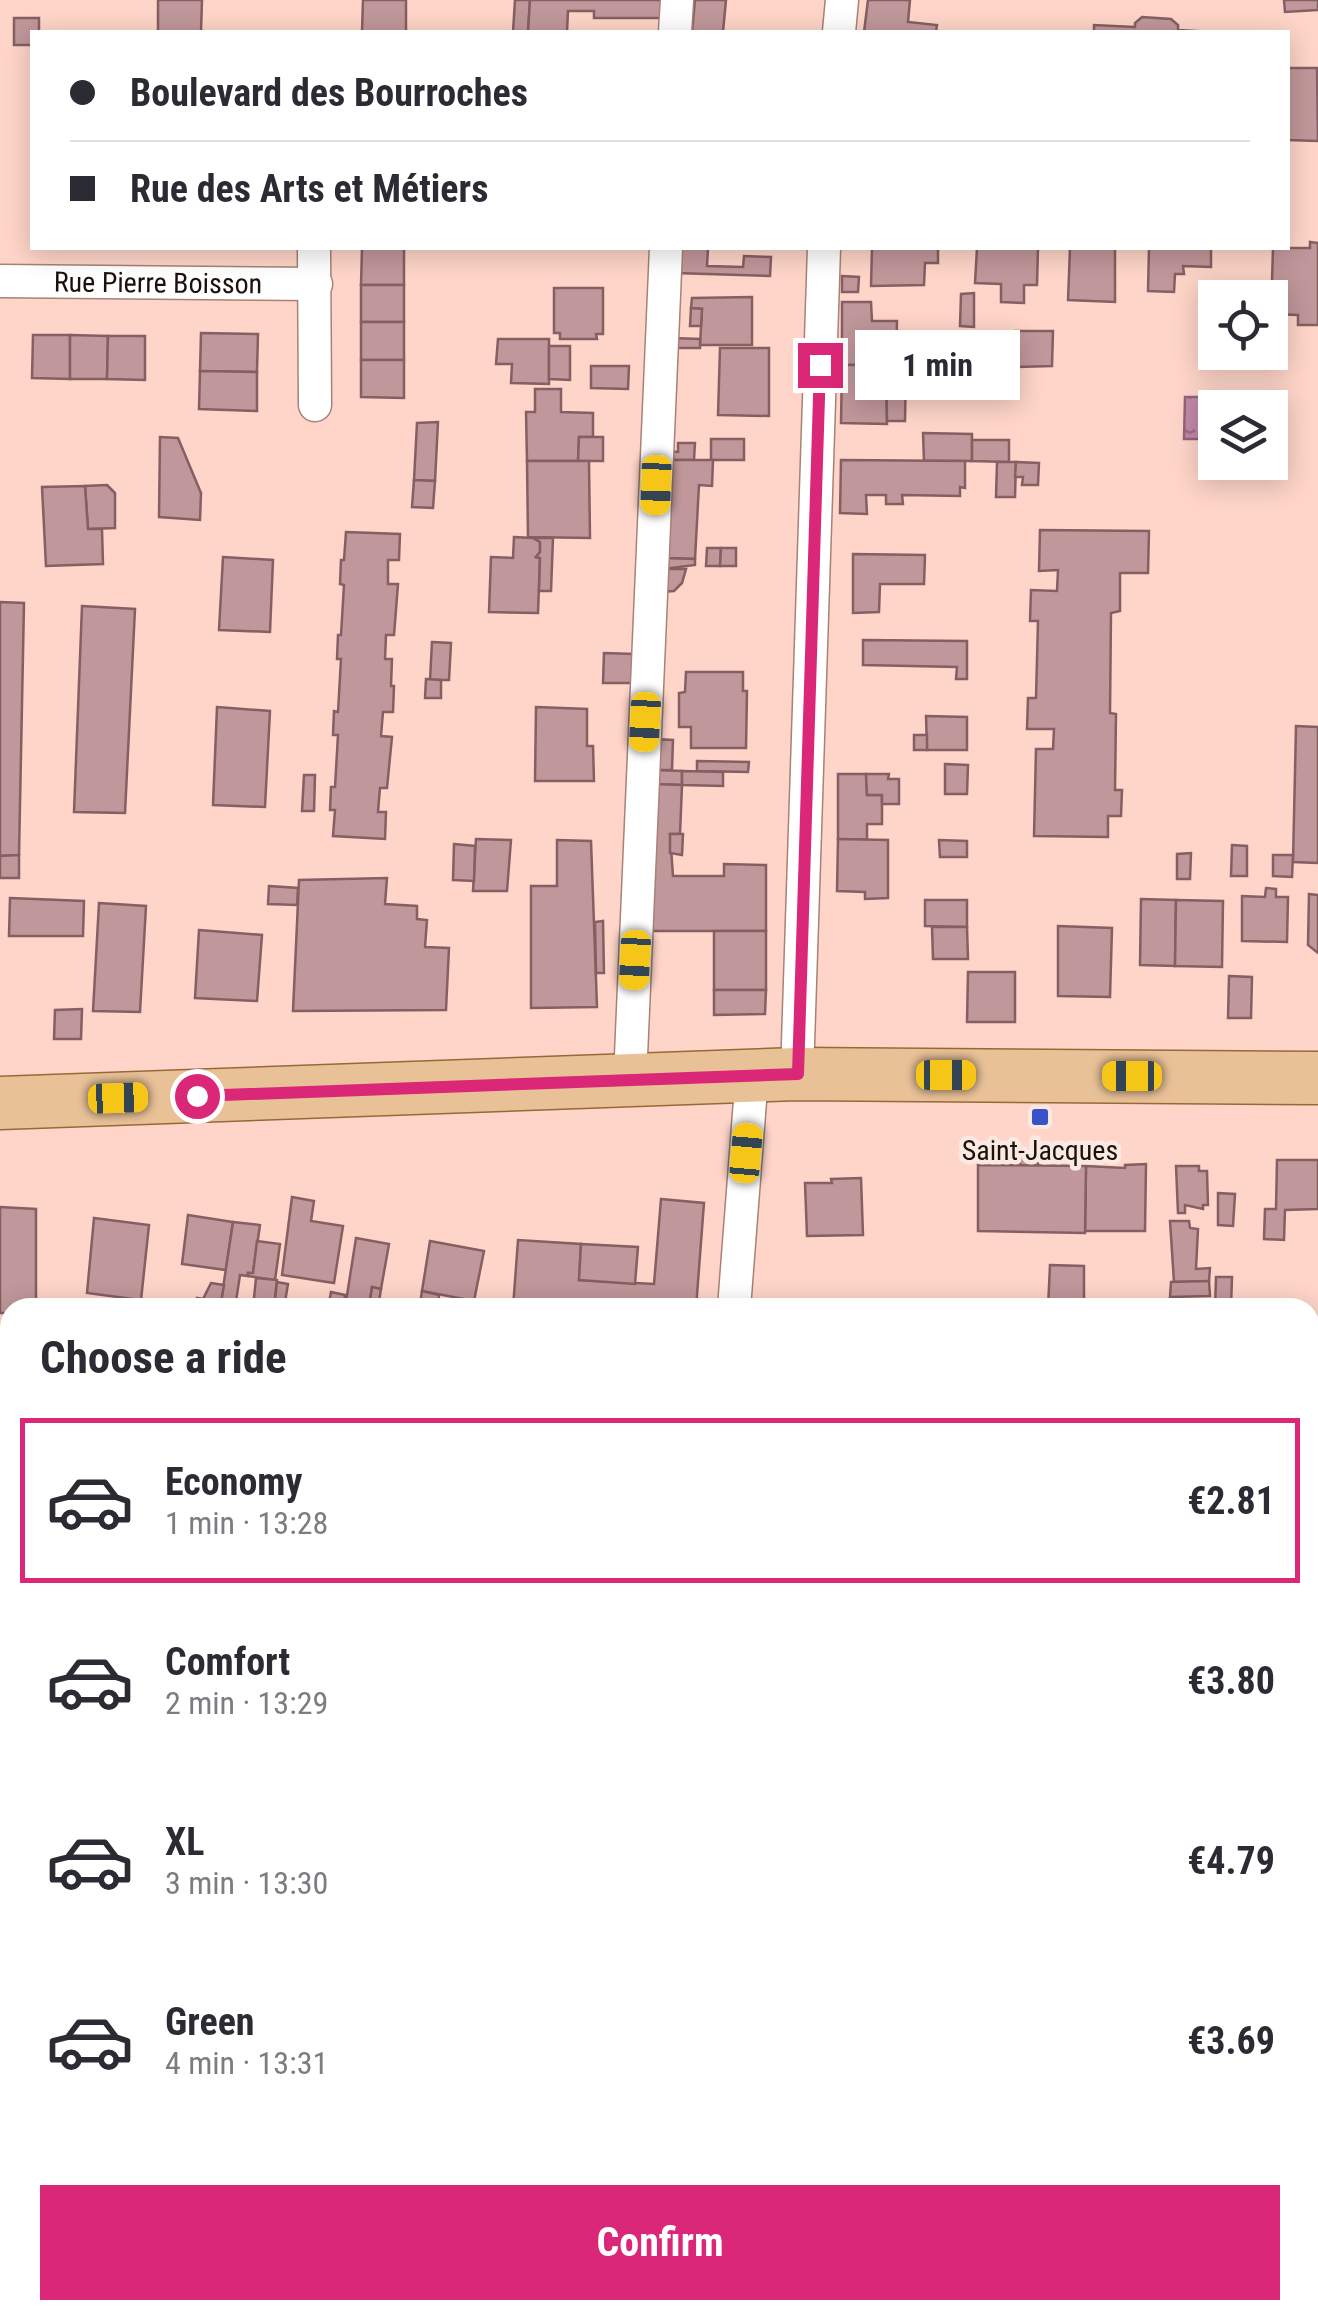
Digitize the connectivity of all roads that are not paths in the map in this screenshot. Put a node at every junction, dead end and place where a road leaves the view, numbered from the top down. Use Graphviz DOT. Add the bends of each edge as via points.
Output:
graph roads {
  1 [pos="677,0"];
  2 [pos="842,0"];
  3 [pos="676,30"];
  4 [pos="839,30"];
  5 [pos="314,250"];
  6 [pos="666,250"];
  7 [pos="824,250"];
  8 [pos="0,281"];
  9 [pos="316,284"];
  10 [pos="315,405"];
  11 [pos="775,1075"];
  12 [pos="1318,1078"];
  13 [pos="630,1079"];
  14 [pos="0,1103"];
  15 [pos="736,1298"];
  1 -- 3 [label="street"];
  2 -- 4 [label="street"];
  5 -- 9 [label="street"];
  6 -- 13 [label="street"];
  7 -- 11 [label="street"];
  8 -- 9 [label="street, Rue Pierre Boisson"];
  9 -- 10 [label="street"];
  11 -- 12 [label="main road"];
  11 -- 13 [label="main road"];
  11 -- 15 [label="street"];
  13 -- 14 [label="main road"];
}
